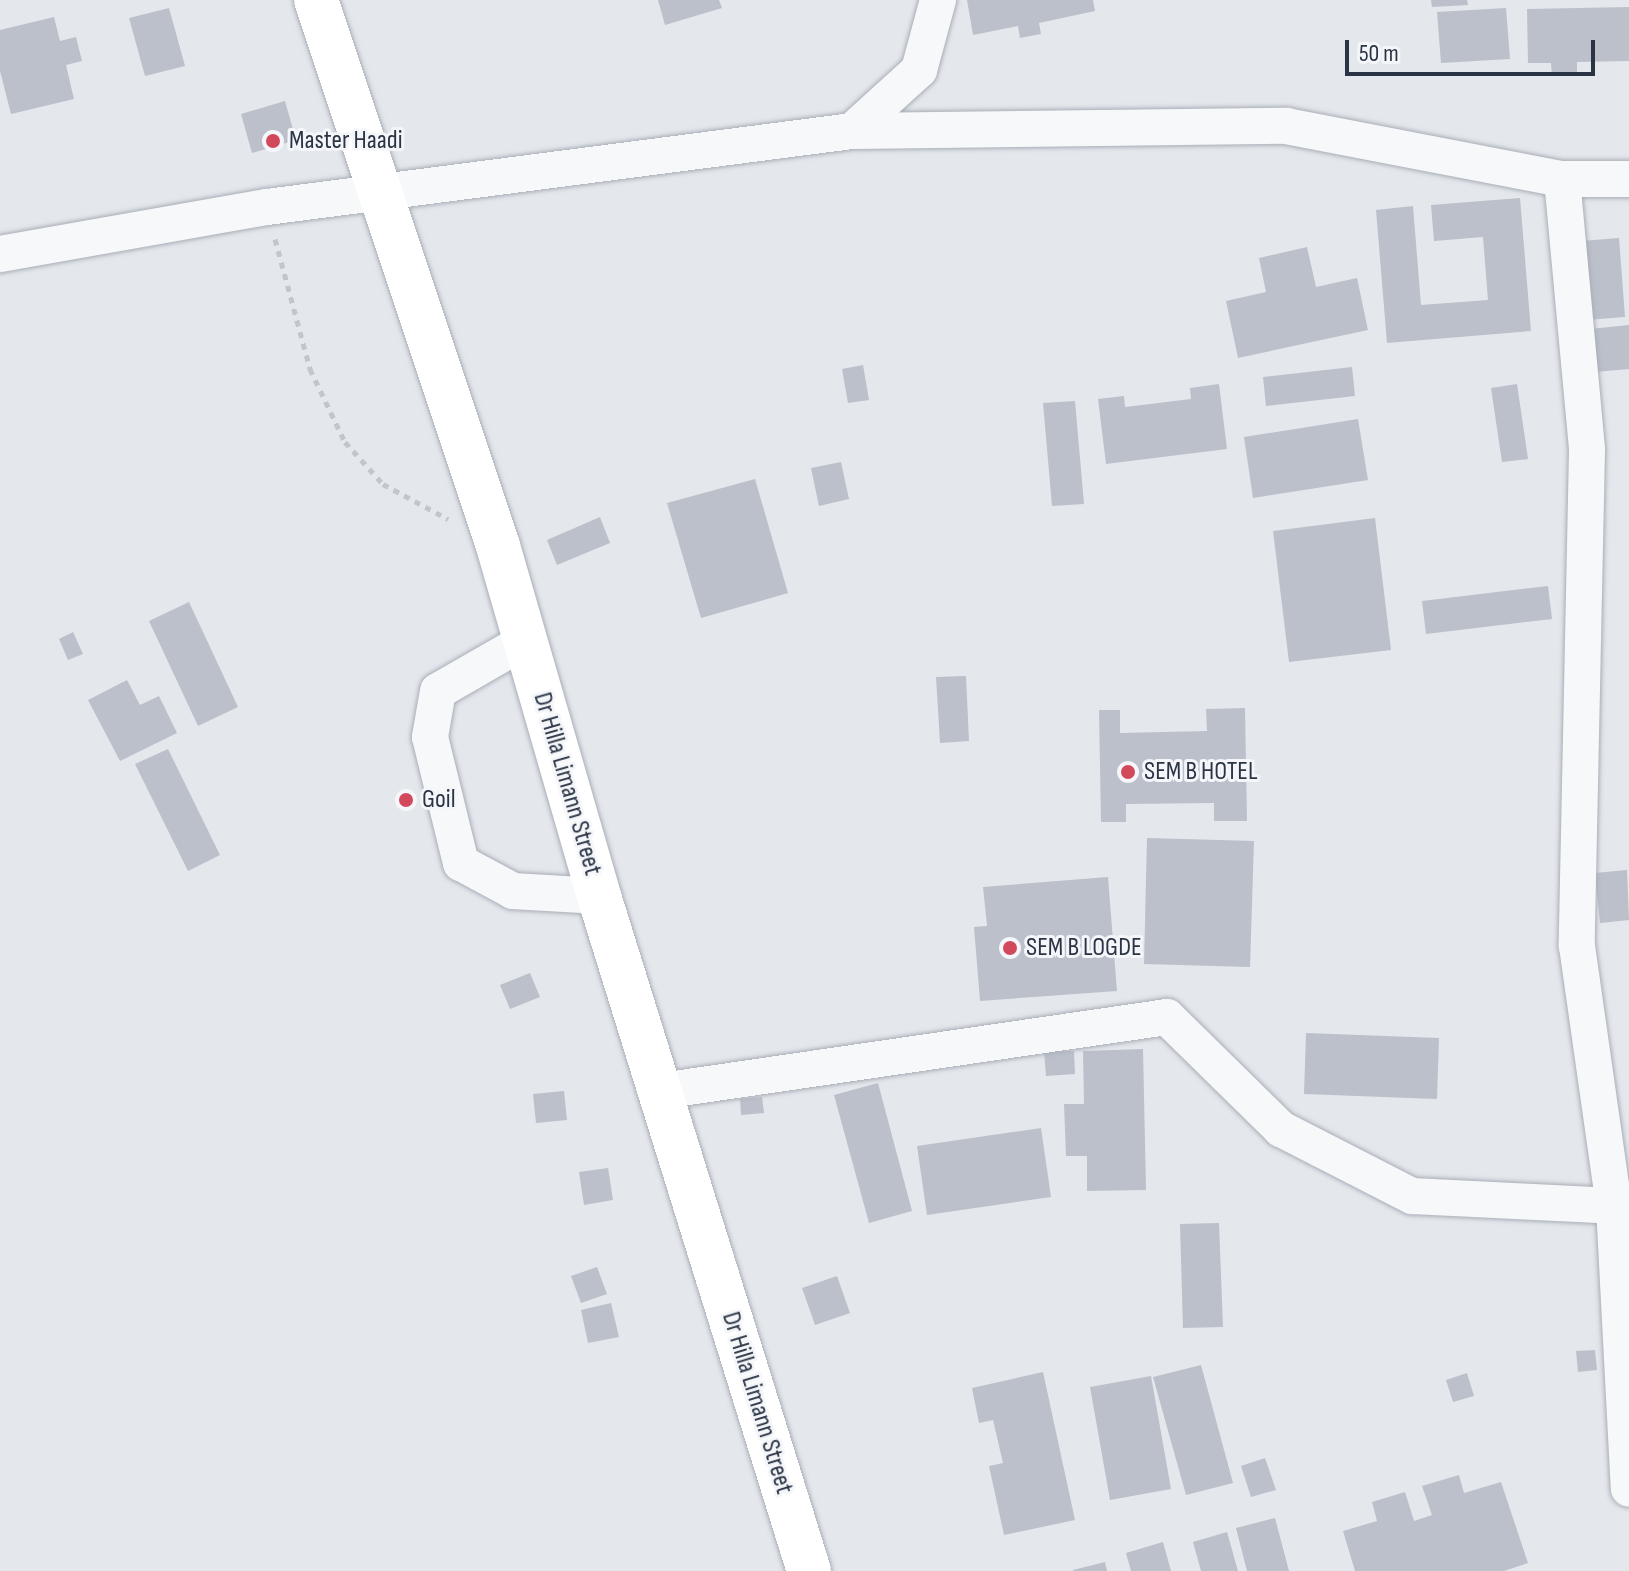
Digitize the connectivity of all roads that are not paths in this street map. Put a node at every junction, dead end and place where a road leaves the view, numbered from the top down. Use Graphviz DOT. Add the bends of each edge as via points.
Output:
graph roads {
  1 [pos="316,0"];
  2 [pos="938,0"];
  3 [pos="852,131"];
  4 [pos="1562,179"];
  5 [pos="1629,179"];
  6 [pos="380,196"];
  7 [pos="0,254"];
  8 [pos="525,641"];
  9 [pos="599,896"];
  10 [pos="661,1091"];
  11 [pos="1621,1203"];
  12 [pos="1627,1403"];
  13 [pos="1629,1489"];
  14 [pos="809,1571"];
  1 -- 6 [label="highway, Dr Hilla Limann Street"];
  2 -- 3 [label="street" via="919,70"];
  3 -- 4 [label="street" via="1286,126"];
  3 -- 6 [label="street"];
  4 -- 5 [label="street"];
  4 -- 11 [label="street" via="1587,450 1577,946"];
  6 -- 7 [label="street" via="267,207"];
  6 -- 8 [label="highway, Dr Hilla Limann Street"];
  8 -- 9 [label="highway, Dr Hilla Limann Street"];
  8 -- 9 [label="street" via="438,691 430,737 461,863 513,891"];
  9 -- 10 [label="highway, Dr Hilla Limann Street"];
  10 -- 11 [label="street" via="1167,1017 1281,1129 1412,1196"];
  10 -- 14 [label="highway, Dr Hilla Limann Street"];
  11 -- 12 [label="street"];
  12 -- 13 [label="street"];
}
